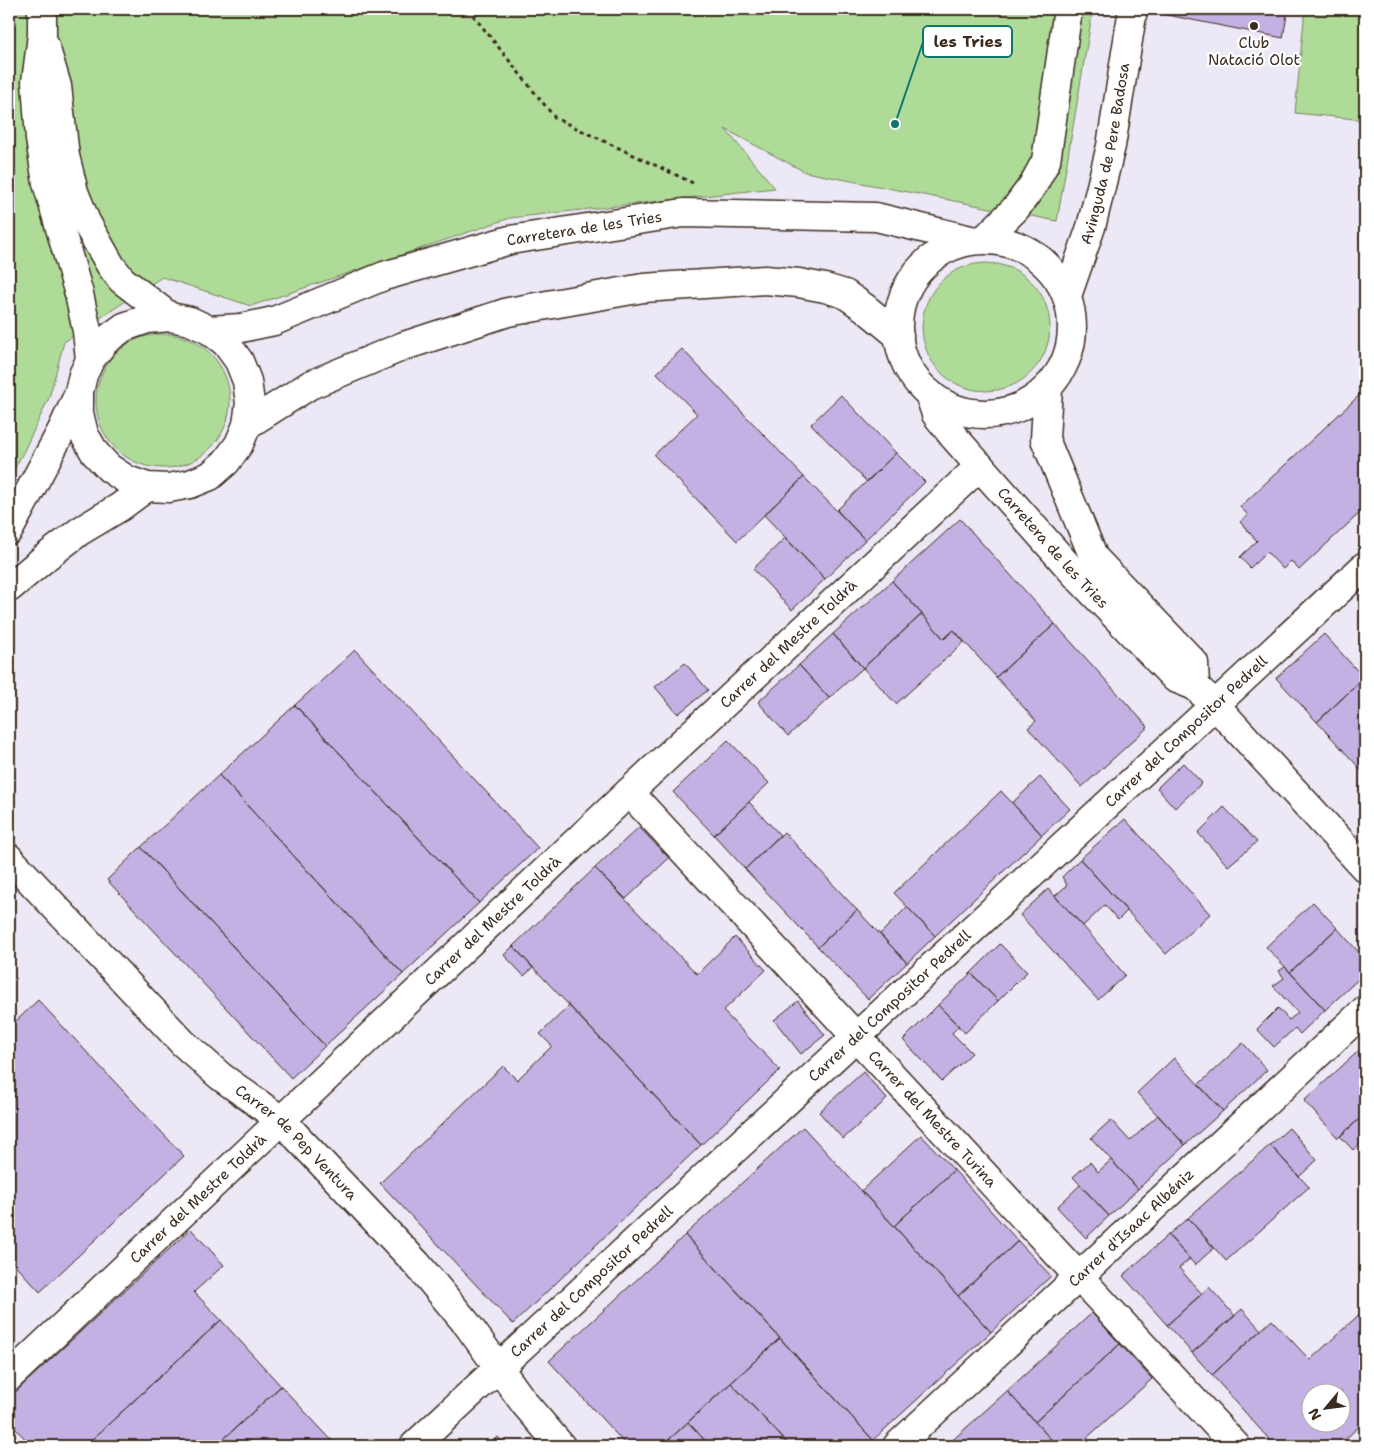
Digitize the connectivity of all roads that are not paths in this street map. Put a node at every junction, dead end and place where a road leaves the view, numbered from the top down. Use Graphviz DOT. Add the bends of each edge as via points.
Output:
graph roads {
  1 [pos="1068,9"];
  2 [pos="1133,9"];
  3 [pos="42,22"];
  4 [pos="978,240"];
  5 [pos="1067,296"];
  6 [pos="170,317"];
  7 [pos="209,330"];
  8 [pos="899,336"];
  9 [pos="90,360"];
  10 [pos="1048,388"];
  11 [pos="79,392"];
  12 [pos="929,393"];
  13 [pos="247,425"];
  14 [pos="980,466"];
  15 [pos="147,487"];
  16 [pos="9,530"];
  17 [pos="1365,566"];
  18 [pos="9,588"];
  19 [pos="1195,686"];
  20 [pos="1215,705"];
  21 [pos="629,792"];
  22 [pos="9,858"];
  23 [pos="1365,868"];
  24 [pos="1365,1010"];
  25 [pos="856,1037"];
  26 [pos="281,1120"];
  27 [pos="1079,1276"];
  28 [pos="499,1368"];
  29 [pos="9,1377"];
  30 [pos="414,1446"];
  31 [pos="561,1446"];
  32 [pos="896,1446"];
  33 [pos="1236,1446"];
  1 -- 4 [label="street" via="1046,161 1016,208"];
  2 -- 5 [label="street, Avinguda de Pere Badosa" via="1111,146 1091,227"];
  3 -- 6 [label="street" via="57,86 65,156 86,222 110,266 122,280"];
  3 -- 9 [label="street" via="36,82 40,139 48,183 79,294"];
  4 -- 5 [label="street" via="1007,242 1026,249 1058,277"];
  4 -- 7 [label="street, Carretera de les Tries" via="876,217 684,212 510,240 384,276 274,321"];
  4 -- 8 [label="street" via="950,247 931,258 916,274 905,293 899,314"];
  5 -- 10 [label="street" via="1072,315 1072,335 1060,372"];
  6 -- 7 [label="street" via="190,321"];
  6 -- 9 [label="street" via="147,319 124,327 104,341"];
  7 -- 13 [label="street" via="226,343 242,368 250,403"];
  8 -- 12 [label="street" via="908,367"];
  8 -- 13 [label="street" via="845,294 807,284 765,280 643,288 508,312 404,346 310,385"];
  9 -- 11 [label="street"];
  10 -- 12 [label="street" via="1017,408 990,414 944,404"];
  10 -- 19 [label="street, Carretera de les Tries" via="1045,439 1094,558 1194,663"];
  11 -- 15 [label="street" via="79,414 84,434 95,453 127,480"];
  11 -- 16 [label="street"];
  12 -- 14 [label="street, Carretera de les Tries" via="936,414"];
  13 -- 15 [label="street" via="226,462 210,476 169,488"];
  14 -- 19 [label="street, Carretera de les Tries" via="1075,574 1175,678"];
  14 -- 21 [label="street, Carrer del Mestre Toldrà"];
  15 -- 18 [label="street" via="80,532"];
  17 -- 20 [label="street, Carrer del Compositor Pedrell"];
  19 -- 20 [label="street, Carretera de les Tries"];
  20 -- 23 [label="street, Carretera de les Tries"];
  20 -- 25 [label="street, Carrer del Compositor Pedrell"];
  21 -- 25 [label="street, Carrer del Mestre Turina"];
  21 -- 26 [label="street, Carrer del Mestre Toldrà"];
  22 -- 26 [label="street, Carrer de Pep Ventura" via="183,1043 220,1076"];
  24 -- 27 [label="street, Carrer d'Isaac Albéniz"];
  25 -- 27 [label="street, Carrer del Mestre Turina"];
  25 -- 28 [label="street, Carrer del Compositor Pedrell"];
  26 -- 28 [label="street, Carrer de Pep Ventura" via="417,1264"];
  26 -- 29 [label="street, Carrer del Mestre Toldrà"];
  27 -- 32 [label="street, Carrer d'Isaac Albéniz"];
  27 -- 33 [label="street, Carrer del Mestre Turina"];
  28 -- 30 [label="street, Carrer del Compositor Pedrell"];
  28 -- 31 [label="street, Carrer de Pep Ventura"];
}
